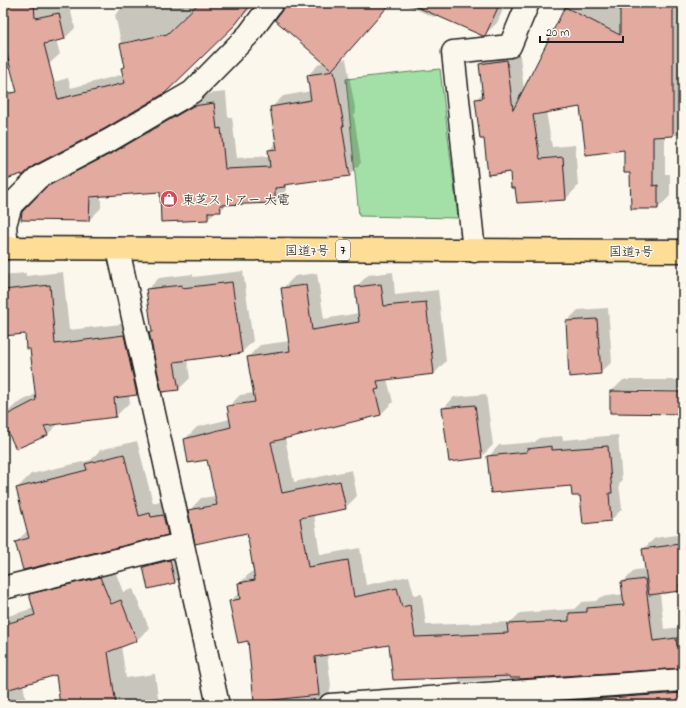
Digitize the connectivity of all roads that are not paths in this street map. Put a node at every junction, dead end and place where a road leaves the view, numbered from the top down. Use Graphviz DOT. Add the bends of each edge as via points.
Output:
graph roads {
  1 [pos="272,3"];
  2 [pos="528,3"];
  3 [pos="5,248"];
  4 [pos="118,249"];
  5 [pos="474,251"];
  6 [pos="683,251"];
  7 [pos="182,544"];
  8 [pos="3,588"];
  9 [pos="683,680"];
  10 [pos="218,705"];
  11 [pos="330,705"];
  1 -- 3 [label="street" via="249,34 192,92 110,140 39,177 11,205 5,225"];
  2 -- 5 [label="street" via="510,46 453,52"];
  3 -- 4 [label="highway, 国道7号 / 7"];
  4 -- 5 [label="highway, 国道7号 / 7"];
  4 -- 7 [label="street"];
  5 -- 6 [label="highway, 国道7号 / 7"];
  7 -- 8 [label="street"];
  7 -- 10 [label="street"];
  9 -- 11 [label="street"];
}
